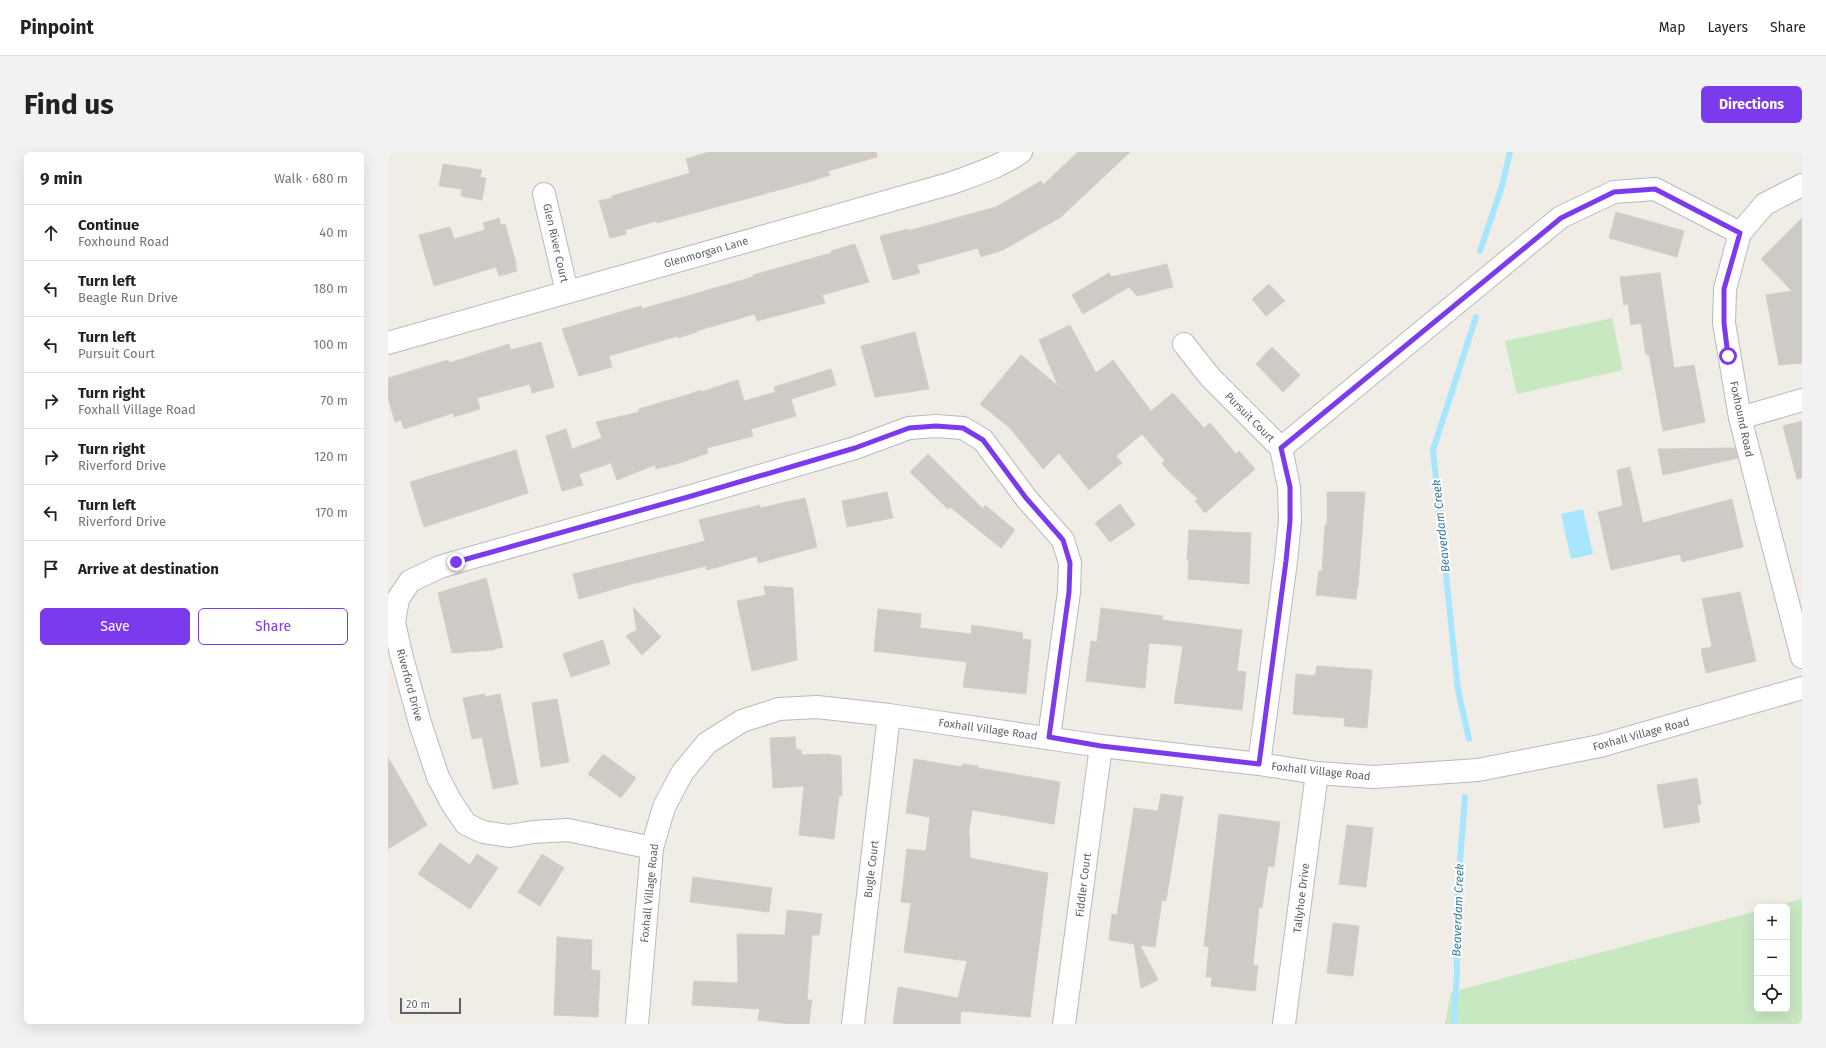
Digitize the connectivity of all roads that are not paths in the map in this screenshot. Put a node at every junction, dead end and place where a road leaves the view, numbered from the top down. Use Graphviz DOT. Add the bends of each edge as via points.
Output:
graph roads {
  1 [pos="1021,152"];
  2 [pos="1802,185"];
  3 [pos="544,194"];
  4 [pos="1740,233"];
  5 [pos="567,292"];
  6 [pos="388,343"];
  7 [pos="1184,344"];
  8 [pos="1802,400"];
  9 [pos="1740,418"];
  10 [pos="1281,448"];
  11 [pos="1802,657"];
  12 [pos="1802,688"];
  13 [pos="889,714"];
  14 [pos="1049,737"];
  15 [pos="1101,746"];
  16 [pos="1259,764"];
  17 [pos="1317,773"];
  18 [pos="652,848"];
  19 [pos="637,1024"];
  20 [pos="853,1024"];
  21 [pos="1064,1024"];
  22 [pos="1284,1024"];
  1 -- 5 [label="street, Glenmorgan Lane" via="988,170 952,183"];
  2 -- 4 [label="street, Foxhound Road" via="1765,204"];
  3 -- 5 [label="street, Glen River Court"];
  4 -- 9 [label="street, Foxhound Road" via="1724,289 1724,323"];
  4 -- 10 [label="street" via="1655,189 1614,192 1561,218"];
  5 -- 6 [label="street, Glenmorgan Lane"];
  7 -- 10 [label="street, Pursuit Court" via="1210,377"];
  8 -- 9 [label="street"];
  9 -- 11 [label="street, Foxhound Road"];
  10 -- 16 [label="street, Pursuit Court" via="1290,487 1290,521"];
  12 -- 17 [label="street, Foxhall Village Road" via="1600,746 1478,770 1374,777"];
  13 -- 14 [label="street, Foxhall Village Road"];
  13 -- 18 [label="street, Foxhall Village Road" via="817,707 778,709 742,721 707,743 682,773 664,807"];
  13 -- 20 [label="street, Bugle Court"];
  14 -- 15 [label="street, Foxhall Village Road"];
  14 -- 18 [label="street, Riverford Drive" via="1069,592 1070,563 1063,540 1026,498 983,440 963,428 909,428 847,450 456,562 410,581 398,599 394,622 401,654 438,777 466,824 483,832 509,836 568,830"];
  15 -- 16 [label="street, Foxhall Village Road"];
  15 -- 21 [label="street, Fiddler Court"];
  16 -- 17 [label="street, Foxhall Village Road"];
  17 -- 22 [label="street, Tallyhoe Drive"];
  18 -- 19 [label="street, Foxhall Village Road"];
}
